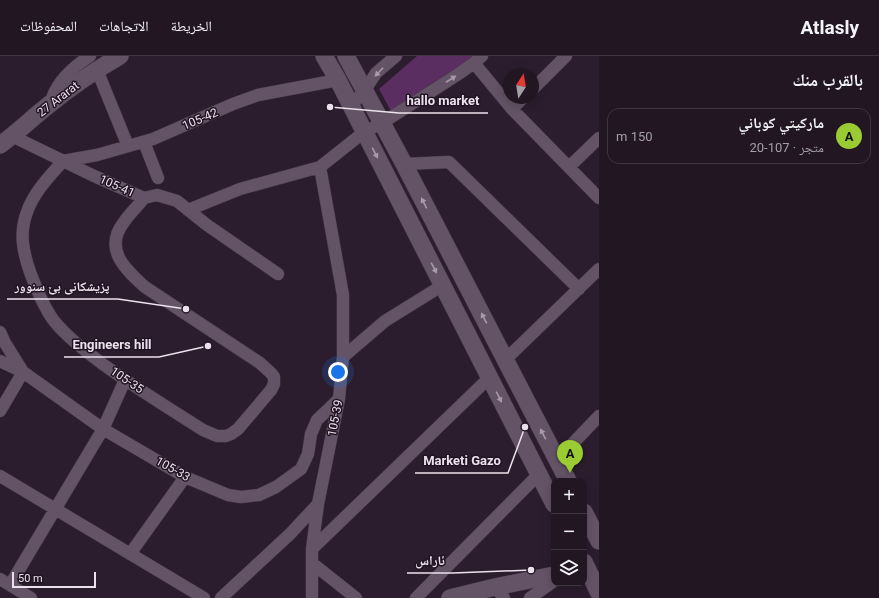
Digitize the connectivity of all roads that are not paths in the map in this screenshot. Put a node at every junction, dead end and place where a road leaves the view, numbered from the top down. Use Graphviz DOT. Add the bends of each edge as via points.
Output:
graph roads {
  1 [pos="120,56"];
  2 [pos="324,56"];
  3 [pos="346,56"];
  4 [pos="396,56"];
  5 [pos="566,56"];
  6 [pos="478,60"];
  7 [pos="93,63"];
  8 [pos="338,80"];
  9 [pos="539,82"];
  10 [pos="365,90"];
  11 [pos="517,104"];
  12 [pos="351,106"];
  13 [pos="512,109"];
  14 [pos="382,123"];
  15 [pos="364,132"];
  16 [pos="599,138"];
  17 [pos="6,141"];
  18 [pos="144,142"];
  19 [pos="128,146"];
  20 [pos="63,161"];
  21 [pos="404,164"];
  22 [pos="320,167"];
  23 [pos="569,167"];
  24 [pos="158,178"];
  25 [pos="144,198"];
  26 [pos="599,198"];
  27 [pos="188,210"];
  28 [pos="599,269"];
  29 [pos="278,274"];
  30 [pos="443,285"];
  31 [pos="578,289"];
  32 [pos="0,332"];
  33 [pos="343,357"];
  34 [pos="505,360"];
  35 [pos="0,361"];
  36 [pos="24,372"];
  37 [pos="489,378"];
  38 [pos="125,380"];
  39 [pos="339,399"];
  40 [pos="0,411"];
  41 [pos="599,416"];
  42 [pos="103,429"];
  43 [pos="557,460"];
  44 [pos="539,474"];
  45 [pos="0,476"];
  46 [pos="185,477"];
  47 [pos="566,478"];
  48 [pos="551,498"];
  49 [pos="318,504"];
  50 [pos="56,509"];
  51 [pos="585,514"];
  52 [pos="598,538"];
  53 [pos="312,549"];
  54 [pos="130,554"];
  55 [pos="312,563"];
  56 [pos="589,566"];
  57 [pos="551,576"];
  58 [pos="5,582"];
  59 [pos="551,583"];
  60 [pos="499,592"];
  61 [pos="599,594"];
  62 [pos="31,598"];
  63 [pos="204,598"];
  64 [pos="221,598"];
  65 [pos="312,598"];
  66 [pos="356,598"];
  67 [pos="416,598"];
  68 [pos="450,598"];
  69 [pos="530,598"];
  1 -- 7 [label="street, 27 Ararat"];
  2 -- 8 [label="street"];
  3 -- 10 [label="street"];
  4 -- 10 [label="street, one-way" via="376,73"];
  5 -- 9 [label="street"];
  6 -- 13 [label="street"];
  14 -- 6 [label="street, one-way"];
  7 -- 17 [label="street, 27 Ararat" via="73,86"];
  7 -- 19 [label="street"];
  8 -- 12 [label="street"];
  8 -- 18 [label="street, 105-42" via="258,95"];
  10 -- 12 [label="street"];
  10 -- 14 [label="street"];
  11 -- 13 [label="street"];
  12 -- 15 [label="street"];
  13 -- 23 [label="street"];
  14 -- 15 [label="street"];
  14 -- 21 [label="street"];
  15 -- 22 [label="street"];
  15 -- 30 [label="street, one-way"];
  16 -- 23 [label="street"];
  17 -- 20 [label="street, 105-41"];
  18 -- 19 [label="street, 105-42"];
  18 -- 24 [label="street"];
  19 -- 20 [label="street, 105-42"];
  20 -- 25 [label="street, 105-41"];
  20 -- 38 [label="street, 105-35" via="39,189 26,214 23,249 33,280 53,319 91,355"];
  21 -- 31 [label="street" via="449,162"];
  34 -- 21 [label="street, one-way"];
  22 -- 27 [label="street" via="240,189"];
  22 -- 33 [label="street, 105-39" via="343,295"];
  23 -- 26 [label="street"];
  25 -- 27 [label="street, 105-41" via="157,195 177,201"];
  25 -- 38 [label="street, 105-35" via="119,230 116,252 122,263 145,287 264,366 274,377 274,384 238,428 226,436 217,436 203,430"];
  27 -- 29 [label="street, 105-41"];
  28 -- 31 [label="street"];
  30 -- 33 [label="street" via="385,322"];
  30 -- 37 [label="street"];
  31 -- 34 [label="street"];
  32 -- 36 [label="street, 105-33"];
  33 -- 39 [label="street, 105-39"];
  43 -- 34 [label="street, one-way"];
  35 -- 36 [label="street"];
  36 -- 40 [label="street"];
  36 -- 42 [label="street, 105-33"];
  37 -- 44 [label="street, one-way"];
  37 -- 53 [label="street"];
  38 -- 42 [label="street"];
  39 -- 46 [label="street, 105-33" via="317,420 301,469 268,492 241,497 228,495"];
  39 -- 49 [label="street, 105-39"];
  41 -- 43 [label="street"];
  42 -- 46 [label="street, 105-33"];
  42 -- 50 [label="street"];
  43 -- 47 [label="street"];
  44 -- 48 [label="street"];
  44 -- 67 [label="street"];
  45 -- 50 [label="street"];
  46 -- 54 [label="street"];
  49 -- 53 [label="street, 105-39"];
  49 -- 64 [label="street" via="290,534"];
  50 -- 54 [label="street"];
  50 -- 58 [label="street"];
  51 -- 52 [label="street"];
  53 -- 55 [label="street, 105-39"];
  54 -- 63 [label="street"];
  55 -- 65 [label="street, 105-39"];
  55 -- 66 [label="street"];
  56 -- 61 [label="street"];
  57 -- 60 [label="street"];
  58 -- 62 [label="street"];
  59 -- 69 [label="street"];
  60 -- 68 [label="street"];
}
